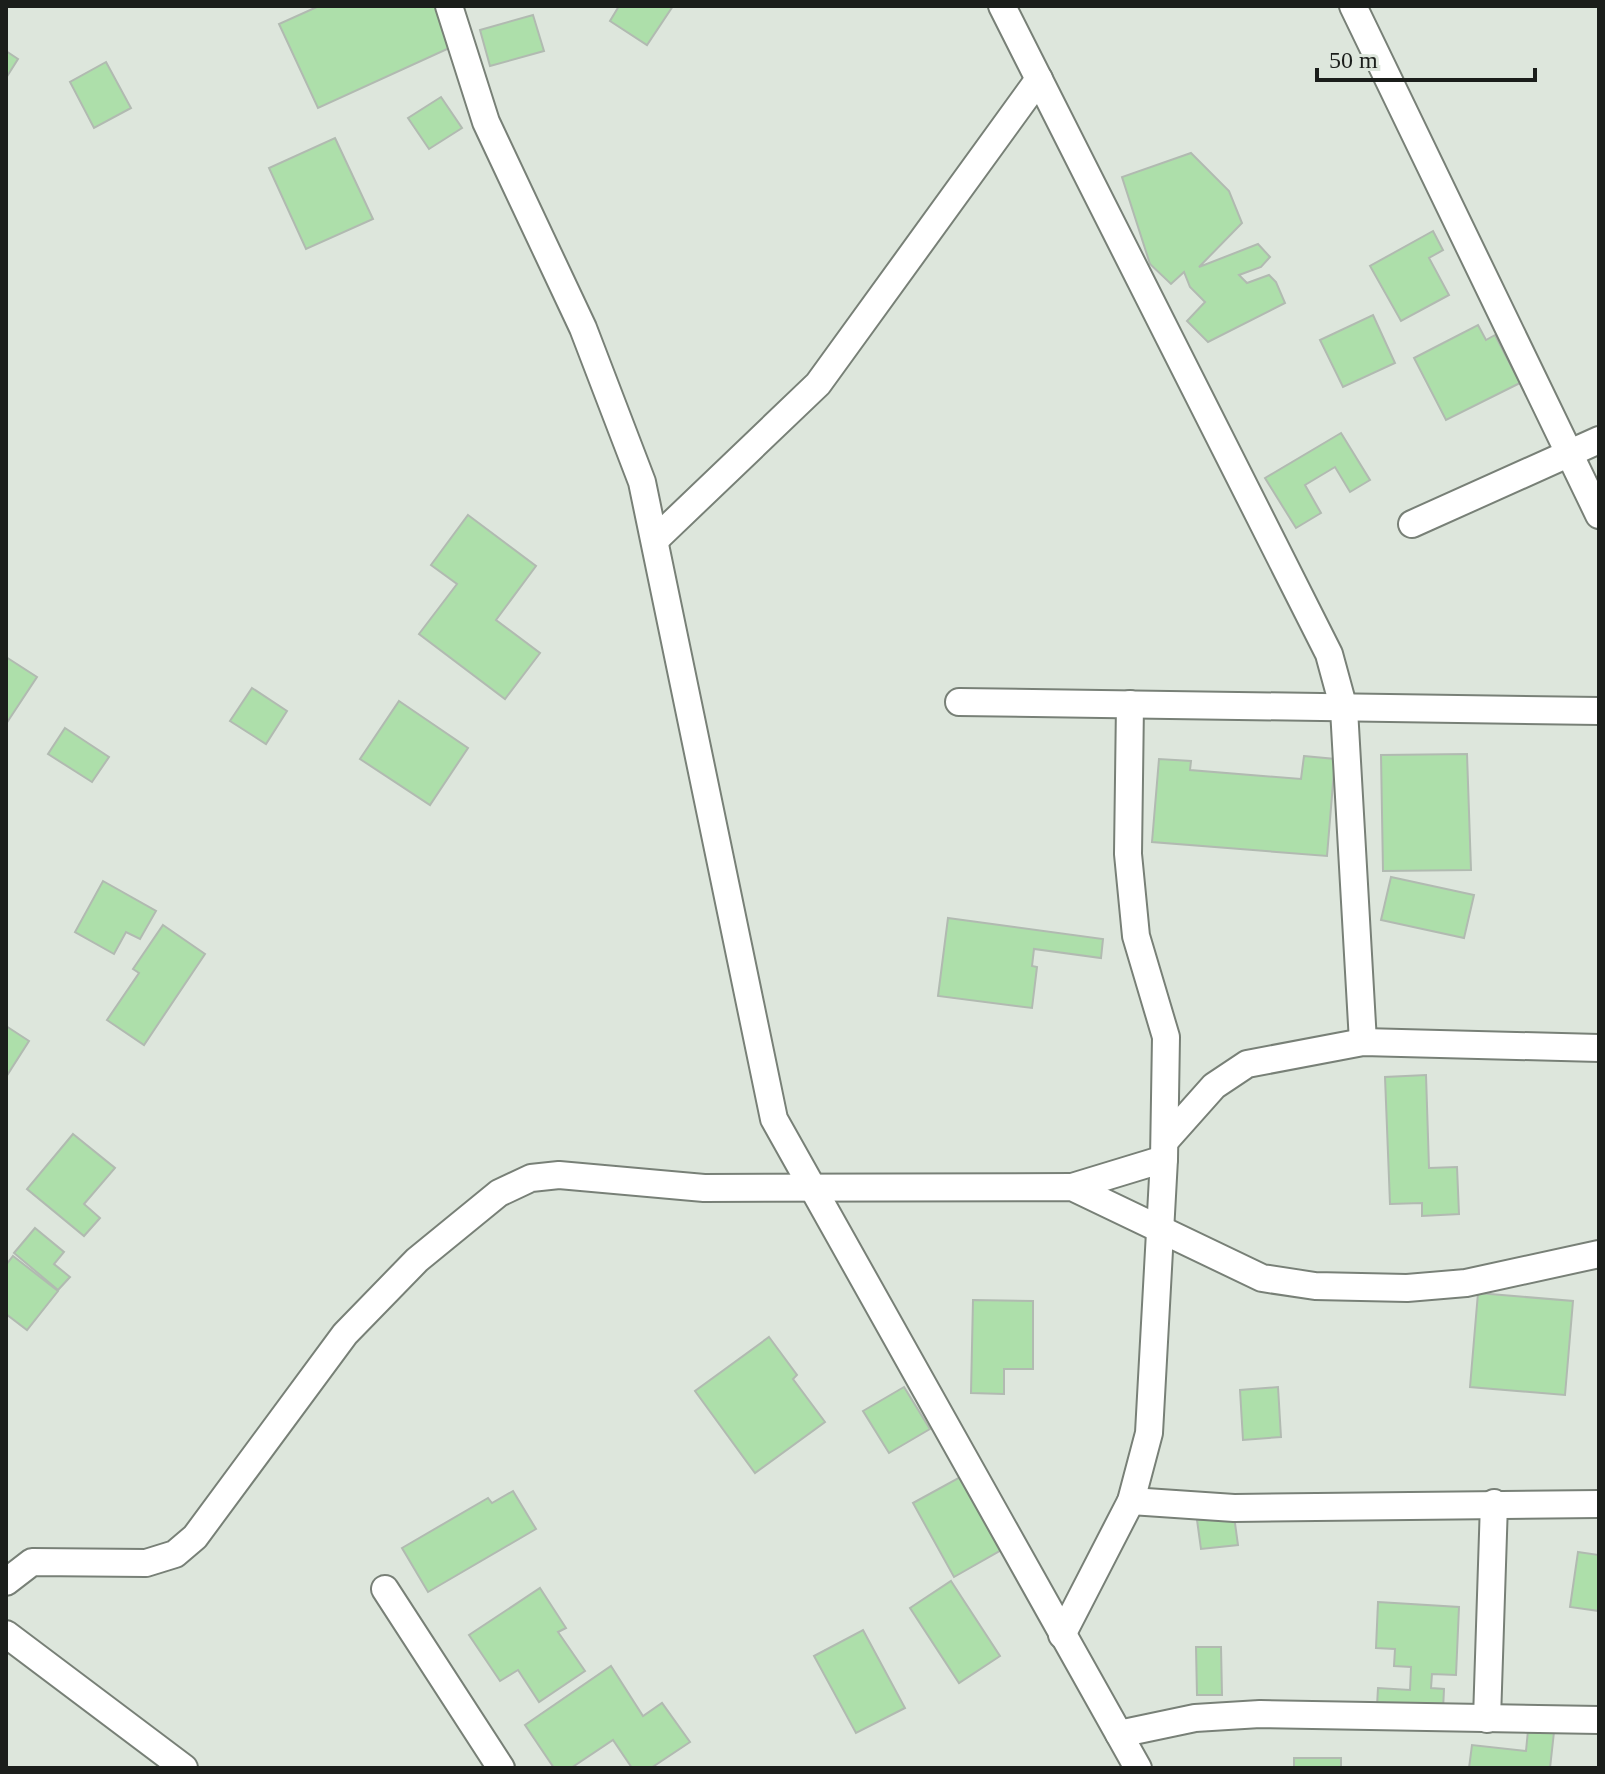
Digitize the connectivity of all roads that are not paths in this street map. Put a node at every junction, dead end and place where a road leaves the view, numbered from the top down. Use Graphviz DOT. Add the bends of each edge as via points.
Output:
graph roads {
  1 [pos="449,6"];
  2 [pos="1002,6"];
  3 [pos="1353,6"];
  4 [pos="1039,79"];
  5 [pos="1599,440"];
  6 [pos="1569,454"];
  7 [pos="1599,515"];
  8 [pos="1412,524"];
  9 [pos="656,539"];
  10 [pos="959,702"];
  11 [pos="1130,704"];
  12 [pos="1344,709"];
  13 [pos="1599,711"];
  14 [pos="1363,1042"];
  15 [pos="1599,1048"];
  16 [pos="1164,1150"];
  17 [pos="811,1187"];
  18 [pos="1072,1187"];
  19 [pos="1161,1232"];
  20 [pos="1599,1254"];
  21 [pos="1131,1501"];
  22 [pos="1494,1503"];
  23 [pos="1599,1504"];
  24 [pos="6,1582"];
  25 [pos="385,1589"];
  26 [pos="6,1634"];
  27 [pos="1062,1635"];
  28 [pos="1487,1719"];
  29 [pos="1599,1720"];
  30 [pos="1119,1734"];
  31 [pos="184,1768"];
  32 [pos="501,1768"];
  33 [pos="1138,1768"];
  1 -- 9 [label="street" via="486,122 583,328 642,482"];
  2 -- 4 [label="street"];
  3 -- 6 [label="street"];
  4 -- 9 [label="street" via="818,384"];
  4 -- 12 [label="street" via="1329,654"];
  5 -- 6 [label="street"];
  6 -- 7 [label="street"];
  6 -- 8 [label="street"];
  9 -- 17 [label="street" via="774,1119"];
  10 -- 11 [label="street"];
  11 -- 12 [label="street"];
  11 -- 16 [label="street" via="1128,854 1136,936 1166,1037"];
  12 -- 13 [label="street"];
  12 -- 14 [label="street"];
  14 -- 15 [label="street"];
  14 -- 16 [label="street" via="1247,1064 1214,1086"];
  16 -- 18 [label="street"];
  16 -- 19 [label="street"];
  17 -- 18 [label="street"];
  17 -- 24 [label="street" via="704,1188 559,1175 531,1178 499,1193 417,1260 345,1334 195,1537 175,1554 146,1563 32,1562"];
  17 -- 27 [label="street"];
  18 -- 19 [label="street"];
  19 -- 20 [label="street" via="1262,1278 1315,1286 1466,1283"];
  19 -- 21 [label="street" via="1149,1433"];
  21 -- 22 [label="street" via="1234,1508"];
  21 -- 27 [label="street"];
  22 -- 23 [label="street"];
  22 -- 28 [label="street"];
  25 -- 32 [label="street"];
  26 -- 31 [label="street"];
  27 -- 30 [label="street"];
  28 -- 29 [label="street"];
  28 -- 30 [label="street" via="1260,1714 1195,1718"];
  30 -- 33 [label="street"];
}
